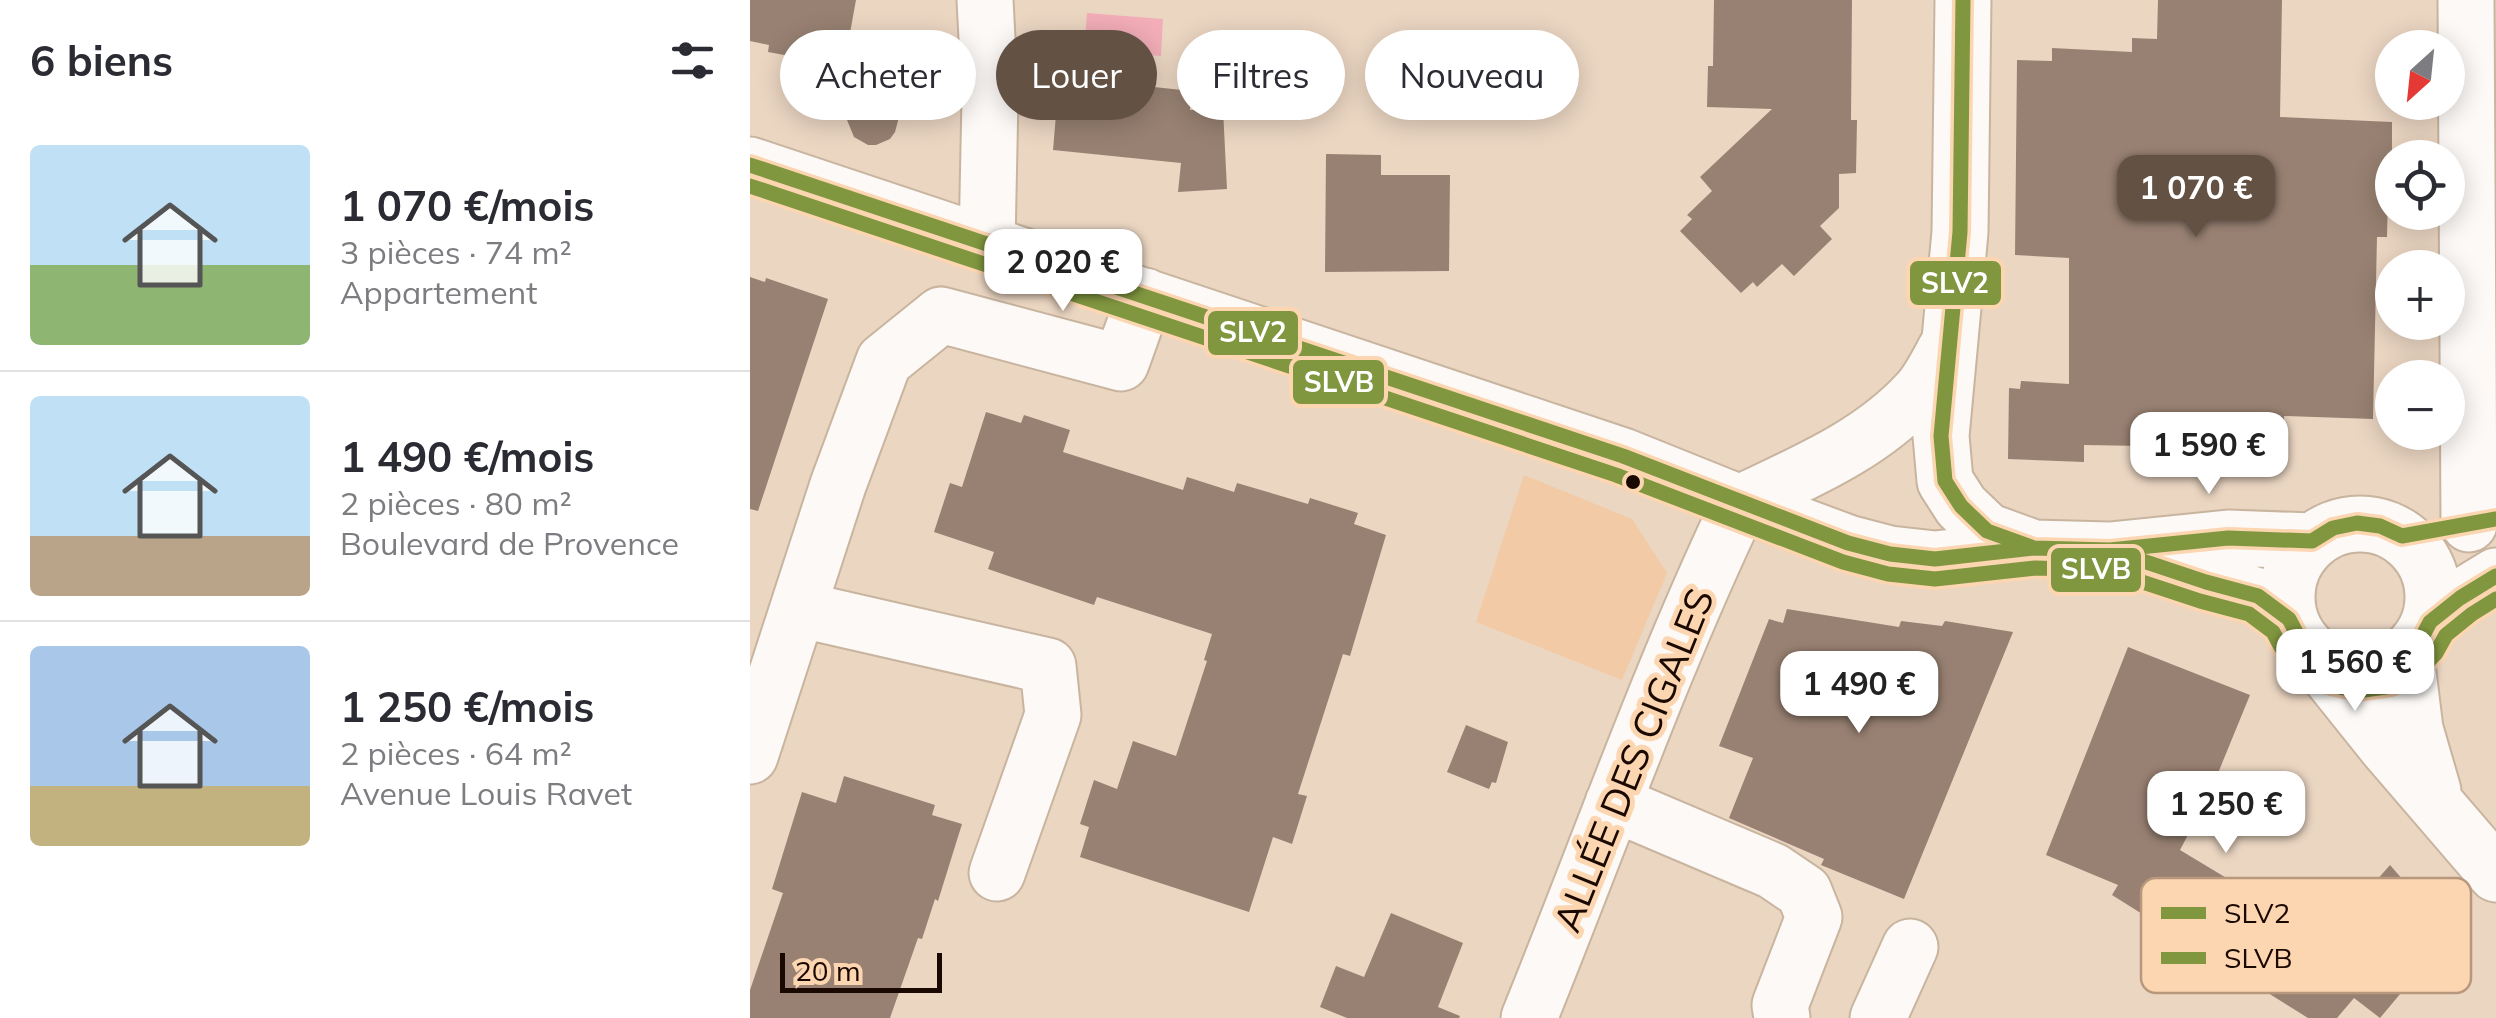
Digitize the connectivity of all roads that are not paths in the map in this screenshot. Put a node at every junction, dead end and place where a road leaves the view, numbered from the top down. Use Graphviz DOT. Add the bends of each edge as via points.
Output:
graph roads {
  1 [pos="985,0"];
  2 [pos="1964,0"];
  3 [pos="2466,0"];
  4 [pos="750,165"];
  5 [pos="987,244"];
  6 [pos="1145,296"];
  7 [pos="1949,344"];
  8 [pos="1740,504"];
  9 [pos="2482,522"];
  10 [pos="2402,536"];
  11 [pos="2312,541"];
  12 [pos="2034,548"];
  13 [pos="2110,550"];
  14 [pos="2496,576"];
  15 [pos="798,609"];
  16 [pos="2300,635"];
  17 [pos="2418,639"];
  18 [pos="750,756"];
  19 [pos="1613,803"];
  20 [pos="2436,804"];
  21 [pos="997,873"];
  22 [pos="2496,874"];
  23 [pos="1910,947"];
  24 [pos="1529,1018"];
  25 [pos="1782,1018"];
  26 [pos="1878,1018"];
  1 -- 5 [label="street"];
  2 -- 7 [label="street" via="1960,232"];
  3 -- 9 [label="street"];
  4 -- 5 [label="street"];
  5 -- 6 [label="street"];
  6 -- 8 [label="street" via="1622,456"];
  6 -- 15 [label="street" via="1120,363 942,315 884,361"];
  7 -- 8 [label="street" via="1920,390 1876,429 1829,461"];
  7 -- 12 [label="street" via="1941,436 1945,481 1987,531"];
  8 -- 12 [label="street" via="1890,554 1934,559"];
  8 -- 19 [label="street, ALLÉE DES CIGALES"];
  9 -- 10 [label="street"];
  10 -- 11 [label="street" via="2357,523"];
  10 -- 17 [label="street" via="2431,574 2434,598"];
  11 -- 13 [label="street" via="2228,538"];
  11 -- 16 [label="street" via="2294,563 2286,590"];
  12 -- 13 [label="street"];
  13 -- 16 [label="street" via="2258,596"];
  14 -- 17 [label="street" via="2460,598"];
  15 -- 18 [label="street"];
  15 -- 21 [label="street" via="1048,666 1053,715"];
  16 -- 17 [label="street" via="2331,666 2357,672 2382,668"];
  16 -- 20 [label="street"];
  17 -- 20 [label="street" via="2415,729"];
  19 -- 24 [label="street, ALLÉE DES CIGALES"];
  19 -- 25 [label="street" via="1773,871 1804,892 1814,917 1780,1005"];
  20 -- 22 [label="street"];
  23 -- 26 [label="street"];
}
